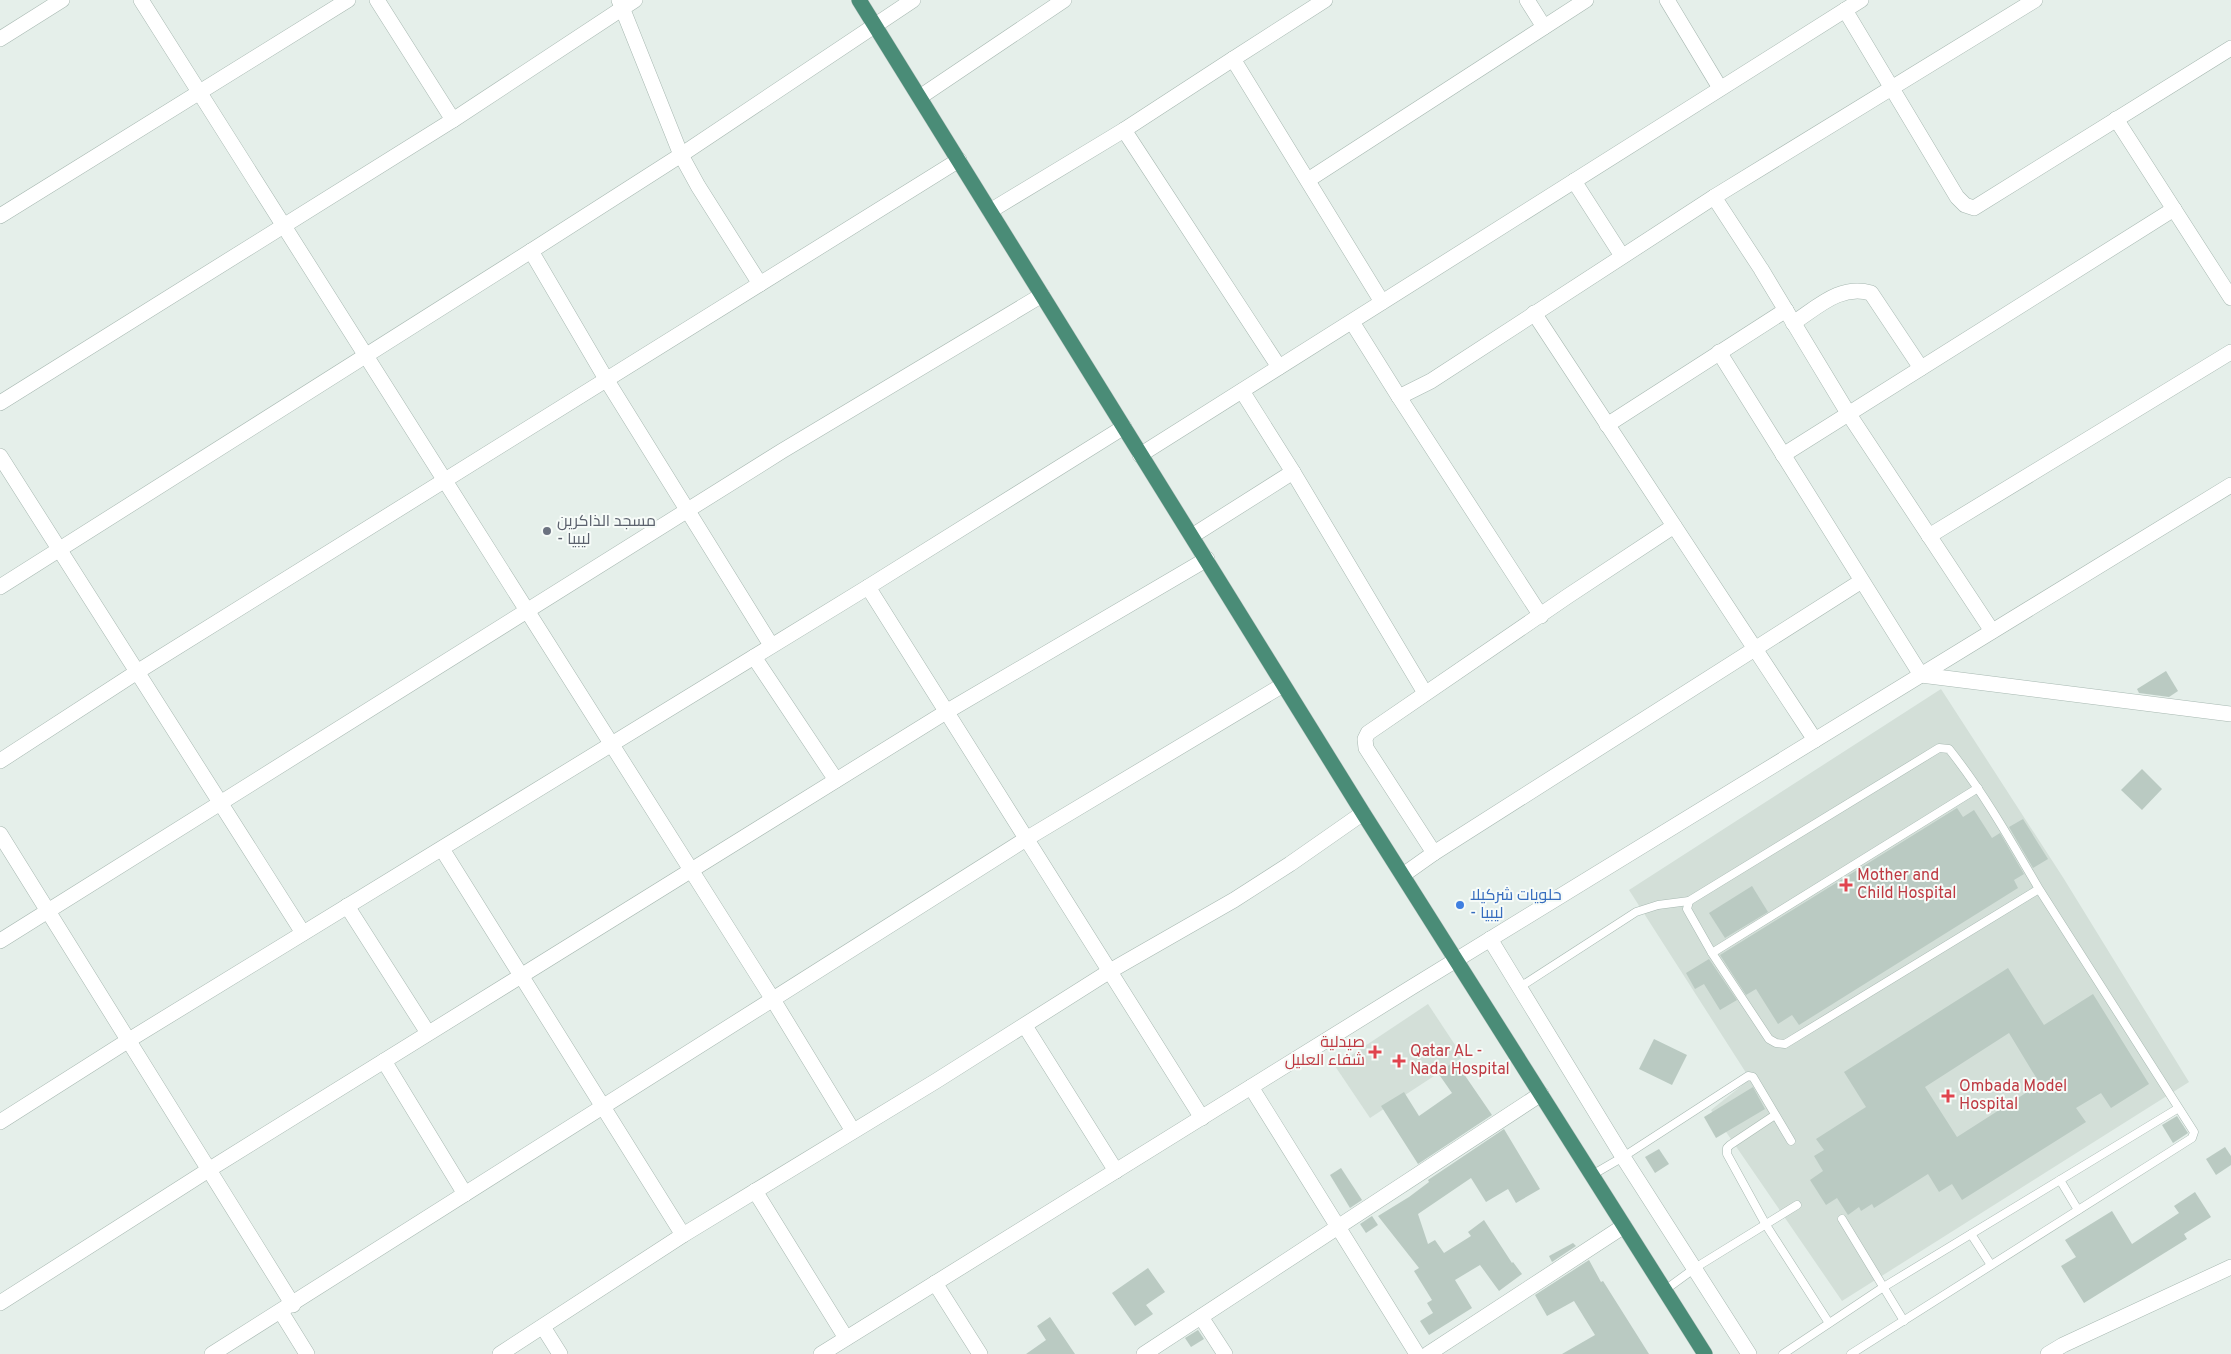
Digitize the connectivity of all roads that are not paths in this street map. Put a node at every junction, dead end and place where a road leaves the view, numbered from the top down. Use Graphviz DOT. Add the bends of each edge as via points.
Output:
graph roads {
  1 [pos="62,0"];
  2 [pos="141,0"];
  3 [pos="348,0"];
  4 [pos="377,0"];
  5 [pos="859,0"];
  6 [pos="913,0"];
  7 [pos="1325,0"];
  8 [pos="1527,0"];
  9 [pos="1586,0"];
  10 [pos="1667,0"];
  11 [pos="1861,0"];
  12 [pos="2035,0"];
  13 [pos="1056,2"];
  14 [pos="625,3"];
  15 [pos="1845,10"];
  16 [pos="875,25"];
  17 [pos="1544,27"];
  18 [pos="0,38"];
  19 [pos="2229,55"];
  20 [pos="1233,59"];
  21 [pos="1892,86"];
  22 [pos="1720,88"];
  23 [pos="199,92"];
  24 [pos="920,97"];
  25 [pos="2116,119"];
  26 [pos="453,120"];
  27 [pos="1124,130"];
  28 [pos="681,155"];
  29 [pos="959,160"];
  30 [pos="1308,180"];
  31 [pos="1574,181"];
  32 [pos="1714,197"];
  33 [pos="2174,209"];
  34 [pos="990,212"];
  35 [pos="0,216"];
  36 [pos="284,226"];
  37 [pos="531,251"];
  38 [pos="1622,256"];
  39 [pos="760,284"];
  40 [pos="1042,295"];
  41 [pos="2231,298"];
  42 [pos="1382,302"];
  43 [pos="1786,310"];
  44 [pos="1534,313"];
  45 [pos="1352,322"];
  46 [pos="1794,323"];
  47 [pos="1719,352"];
  48 [pos="2231,352"];
  49 [pos="366,354"];
  50 [pos="1279,367"];
  51 [pos="1921,368"];
  52 [pos="606,378"];
  53 [pos="1242,391"];
  54 [pos="1399,397"];
  55 [pos="0,403"];
  56 [pos="1848,414"];
  57 [pos="1607,424"];
  58 [pos="1124,427"];
  59 [pos="1140,454"];
  60 [pos="1783,454"];
  61 [pos="0,456"];
  62 [pos="1293,472"];
  63 [pos="444,480"];
  64 [pos="2231,485"];
  65 [pos="688,510"];
  66 [pos="1674,526"];
  67 [pos="1192,536"];
  68 [pos="1929,536"];
  69 [pos="60,549"];
  70 [pos="1207,559"];
  71 [pos="1860,582"];
  72 [pos="0,587"];
  73 [pos="868,587"];
  74 [pos="527,610"];
  75 [pos="1541,616"];
  76 [pos="1992,632"];
  77 [pos="771,645"];
  78 [pos="1754,649"];
  79 [pos="754,657"];
  80 [pos="137,672"];
  81 [pos="1921,675"];
  82 [pos="1283,685"];
  83 [pos="1425,693"];
  84 [pos="946,712"];
  85 [pos="2231,714"];
  86 [pos="1815,740"];
  87 [pos="611,743"];
  88 [pos="0,761"];
  89 [pos="836,780"];
  90 [pos="1978,788"];
  91 [pos="220,803"];
  92 [pos="1363,813"];
  93 [pos="0,834"];
  94 [pos="1026,838"];
  95 [pos="442,849"];
  96 [pos="1434,853"];
  97 [pos="691,870"];
  98 [pos="1403,875"];
  99 [pos="2039,890"];
  100 [pos="1689,901"];
  101 [pos="347,906"];
  102 [pos="48,911"];
  103 [pos="303,933"];
  104 [pos="1490,939"];
  105 [pos="0,941"];
  106 [pos="1712,953"];
  107 [pos="1457,960"];
  108 [pos="1110,971"];
  109 [pos="521,976"];
  110 [pos="1520,987"];
  111 [pos="772,998"];
  112 [pos="1025,1026"];
  113 [pos="428,1033"];
  114 [pos="129,1040"];
  115 [pos="384,1061"];
  116 [pos="1251,1087"];
  117 [pos="1541,1094"];
  118 [pos="602,1106"];
  119 [pos="2177,1109"];
  120 [pos="1776,1114"];
  121 [pos="1202,1118"];
  122 [pos="0,1122"];
  123 [pos="853,1131"];
  124 [pos="1791,1141"];
  125 [pos="1624,1157"];
  126 [pos="210,1169"];
  127 [pos="1116,1171"];
  128 [pos="1592,1175"];
  129 [pos="2060,1180"];
  130 [pos="755,1191"];
  131 [pos="465,1194"];
  132 [pos="1797,1205"];
  133 [pos="2078,1210"];
  134 [pos="1842,1219"];
  135 [pos="1766,1225"];
  136 [pos="1624,1226"];
  137 [pos="1338,1228"];
  138 [pos="1971,1234"];
  139 [pos="683,1235"];
  140 [pos="1991,1265"];
  141 [pos="2231,1267"];
  142 [pos="1695,1268"];
  143 [pos="935,1283"];
  144 [pos="1882,1288"];
  145 [pos="1665,1290"];
  146 [pos="0,1303"];
  147 [pos="287,1308"];
  148 [pos="1201,1317"];
  149 [pos="1904,1321"];
  150 [pos="1829,1323"];
  151 [pos="543,1327"];
  152 [pos="846,1338"];
  153 [pos="212,1354"];
  154 [pos="307,1354"];
  155 [pos="500,1354"];
  156 [pos="560,1354"];
  157 [pos="821,1354"];
  158 [pos="980,1354"];
  159 [pos="1144,1354"];
  160 [pos="1225,1354"];
  161 [pos="1417,1354"];
  162 [pos="1428,1354"];
  163 [pos="1705,1354"];
  164 [pos="1749,1354"];
  165 [pos="1783,1354"];
  166 [pos="1851,1354"];
  167 [pos="2048,1354"];
  1 -- 18 [label="street"];
  2 -- 23 [label="street"];
  3 -- 23 [label="street"];
  4 -- 26 [label="street"];
  5 -- 16 [label="highway"];
  6 -- 16 [label="street"];
  7 -- 20 [label="street"];
  8 -- 17 [label="street"];
  9 -- 17 [label="street"];
  10 -- 22 [label="street"];
  11 -- 15 [label="street"];
  12 -- 21 [label="street"];
  13 -- 24 [label="street"];
  14 -- 26 [label="street"];
  14 -- 28 [label="street"];
  15 -- 21 [label="street"];
  15 -- 22 [label="street"];
  16 -- 24 [label="highway"];
  16 -- 28 [label="street"];
  17 -- 30 [label="street"];
  19 -- 25 [label="street"];
  20 -- 27 [label="street"];
  20 -- 30 [label="street"];
  21 -- 25 [label="street" via="1957,197 1974,208"];
  21 -- 32 [label="street"];
  22 -- 31 [label="street"];
  23 -- 35 [label="street"];
  23 -- 36 [label="street"];
  24 -- 29 [label="highway"];
  25 -- 33 [label="street"];
  26 -- 36 [label="street"];
  27 -- 34 [label="street"];
  27 -- 50 [label="street"];
  28 -- 37 [label="street"];
  28 -- 39 [label="street"];
  29 -- 34 [label="highway"];
  29 -- 39 [label="street"];
  30 -- 42 [label="street"];
  31 -- 38 [label="street"];
  31 -- 42 [label="street"];
  32 -- 38 [label="street"];
  32 -- 43 [label="street"];
  33 -- 41 [label="street"];
  33 -- 51 [label="street"];
  34 -- 40 [label="highway"];
  36 -- 49 [label="street"];
  36 -- 55 [label="street"];
  37 -- 49 [label="street"];
  37 -- 52 [label="street"];
  38 -- 44 [label="street"];
  39 -- 52 [label="street"];
  40 -- 58 [label="highway"];
  40 -- 65 [label="street"];
  42 -- 45 [label="street"];
  43 -- 46 [label="street"];
  43 -- 47 [label="street"];
  44 -- 54 [label="street" via="1431,381"];
  44 -- 57 [label="street"];
  45 -- 50 [label="street"];
  45 -- 54 [label="street"];
  46 -- 51 [label="street" via="1842,292 1858,289 1871,292"];
  46 -- 56 [label="street"];
  47 -- 57 [label="street"];
  47 -- 60 [label="street"];
  48 -- 68 [label="street"];
  49 -- 63 [label="street"];
  49 -- 69 [label="street"];
  50 -- 53 [label="street"];
  51 -- 56 [label="street"];
  52 -- 63 [label="street"];
  52 -- 65 [label="street"];
  53 -- 59 [label="street"];
  53 -- 62 [label="street"];
  54 -- 75 [label="street"];
  56 -- 60 [label="street"];
  56 -- 68 [label="street"];
  57 -- 66 [label="street"];
  58 -- 59 [label="highway"];
  58 -- 73 [label="street"];
  59 -- 67 [label="highway"];
  60 -- 71 [label="street"];
  61 -- 69 [label="street"];
  62 -- 67 [label="street"];
  62 -- 83 [label="street"];
  63 -- 74 [label="street"];
  63 -- 80 [label="street"];
  64 -- 76 [label="street"];
  65 -- 74 [label="street"];
  65 -- 77 [label="street"];
  66 -- 75 [label="street"];
  66 -- 78 [label="street"];
  67 -- 70 [label="highway"];
  68 -- 76 [label="street"];
  69 -- 72 [label="street"];
  69 -- 80 [label="street"];
  70 -- 82 [label="highway"];
  70 -- 84 [label="street"];
  71 -- 78 [label="street"];
  71 -- 81 [label="street"];
  73 -- 77 [label="street"];
  73 -- 84 [label="street"];
  74 -- 87 [label="street"];
  74 -- 91 [label="street"];
  75 -- 83 [label="street"];
  76 -- 81 [label="street"];
  77 -- 79 [label="street"];
  78 -- 86 [label="street"];
  78 -- 96 [label="street"];
  79 -- 87 [label="street"];
  79 -- 89 [label="street"];
  80 -- 88 [label="street"];
  80 -- 91 [label="street"];
  81 -- 85 [label="street"];
  81 -- 86 [label="street"];
  82 -- 92 [label="highway"];
  82 -- 94 [label="street"];
  83 -- 96 [label="street" via="1368,733 1365,739 1366,748"];
  84 -- 89 [label="street"];
  84 -- 94 [label="street"];
  86 -- 104 [label="street"];
  87 -- 95 [label="street"];
  87 -- 97 [label="street"];
  89 -- 97 [label="street"];
  90 -- 99 [label="lane"];
  90 -- 100 [label="lane" via="1949,749 1939,748"];
  90 -- 106 [label="lane"];
  91 -- 102 [label="street"];
  91 -- 103 [label="street"];
  92 -- 98 [label="highway"];
  92 -- 108 [label="street" via="1234,900"];
  93 -- 102 [label="street"];
  94 -- 108 [label="street"];
  94 -- 111 [label="street"];
  95 -- 101 [label="street"];
  95 -- 109 [label="street"];
  96 -- 98 [label="street"];
  97 -- 109 [label="street"];
  97 -- 111 [label="street"];
  98 -- 107 [label="highway"];
  99 -- 106 [label="lane" via="1785,1044 1769,1039"];
  99 -- 119 [label="lane"];
  100 -- 106 [label="lane" via="1687,909"];
  100 -- 110 [label="lane" via="1636,912"];
  101 -- 103 [label="street"];
  101 -- 113 [label="street"];
  102 -- 105 [label="street"];
  102 -- 114 [label="street"];
  103 -- 114 [label="street"];
  104 -- 107 [label="street"];
  104 -- 110 [label="street"];
  107 -- 116 [label="street"];
  107 -- 117 [label="highway"];
  108 -- 112 [label="street"];
  108 -- 121 [label="street"];
  109 -- 113 [label="street"];
  109 -- 118 [label="street"];
  110 -- 125 [label="street"];
  111 -- 118 [label="street"];
  111 -- 123 [label="street"];
  112 -- 123 [label="street"];
  112 -- 127 [label="street"];
  113 -- 115 [label="street"];
  114 -- 122 [label="street"];
  114 -- 126 [label="street"];
  115 -- 126 [label="street"];
  115 -- 131 [label="street"];
  116 -- 121 [label="street"];
  116 -- 137 [label="street"];
  117 -- 128 [label="highway"];
  117 -- 137 [label="street"];
  118 -- 131 [label="street"];
  118 -- 139 [label="street"];
  119 -- 129 [label="lane"];
  119 -- 133 [label="lane" via="2194,1136"];
  120 -- 124 [label="lane"];
  120 -- 125 [label="lane" via="1753,1077 1748,1076"];
  120 -- 135 [label="lane" via="1727,1148 1727,1154"];
  121 -- 127 [label="street"];
  123 -- 130 [label="street"];
  125 -- 128 [label="lane"];
  125 -- 142 [label="street"];
  126 -- 146 [label="street"];
  126 -- 147 [label="street"];
  127 -- 143 [label="street"];
  128 -- 136 [label="highway"];
  129 -- 133 [label="lane"];
  129 -- 138 [label="lane"];
  130 -- 139 [label="street"];
  130 -- 152 [label="street"];
  131 -- 147 [label="street"];
  132 -- 135 [label="lane"];
  133 -- 140 [label="lane"];
  134 -- 144 [label="lane"];
  135 -- 142 [label="lane"];
  135 -- 150 [label="lane"];
  136 -- 145 [label="highway"];
  136 -- 162 [label="street"];
  137 -- 148 [label="street"];
  137 -- 161 [label="street"];
  138 -- 140 [label="lane"];
  138 -- 144 [label="lane"];
  139 -- 151 [label="street"];
  140 -- 149 [label="lane"];
  141 -- 167 [label="street"];
  142 -- 145 [label="lane"];
  142 -- 164 [label="street"];
  143 -- 152 [label="street"];
  143 -- 158 [label="street"];
  144 -- 149 [label="lane"];
  144 -- 150 [label="lane"];
  145 -- 163 [label="highway"];
  147 -- 153 [label="street"];
  147 -- 154 [label="street"];
  148 -- 159 [label="street"];
  148 -- 160 [label="street"];
  149 -- 166 [label="lane"];
  150 -- 165 [label="lane"];
  151 -- 155 [label="street"];
  151 -- 156 [label="street"];
  152 -- 157 [label="street"];
}
